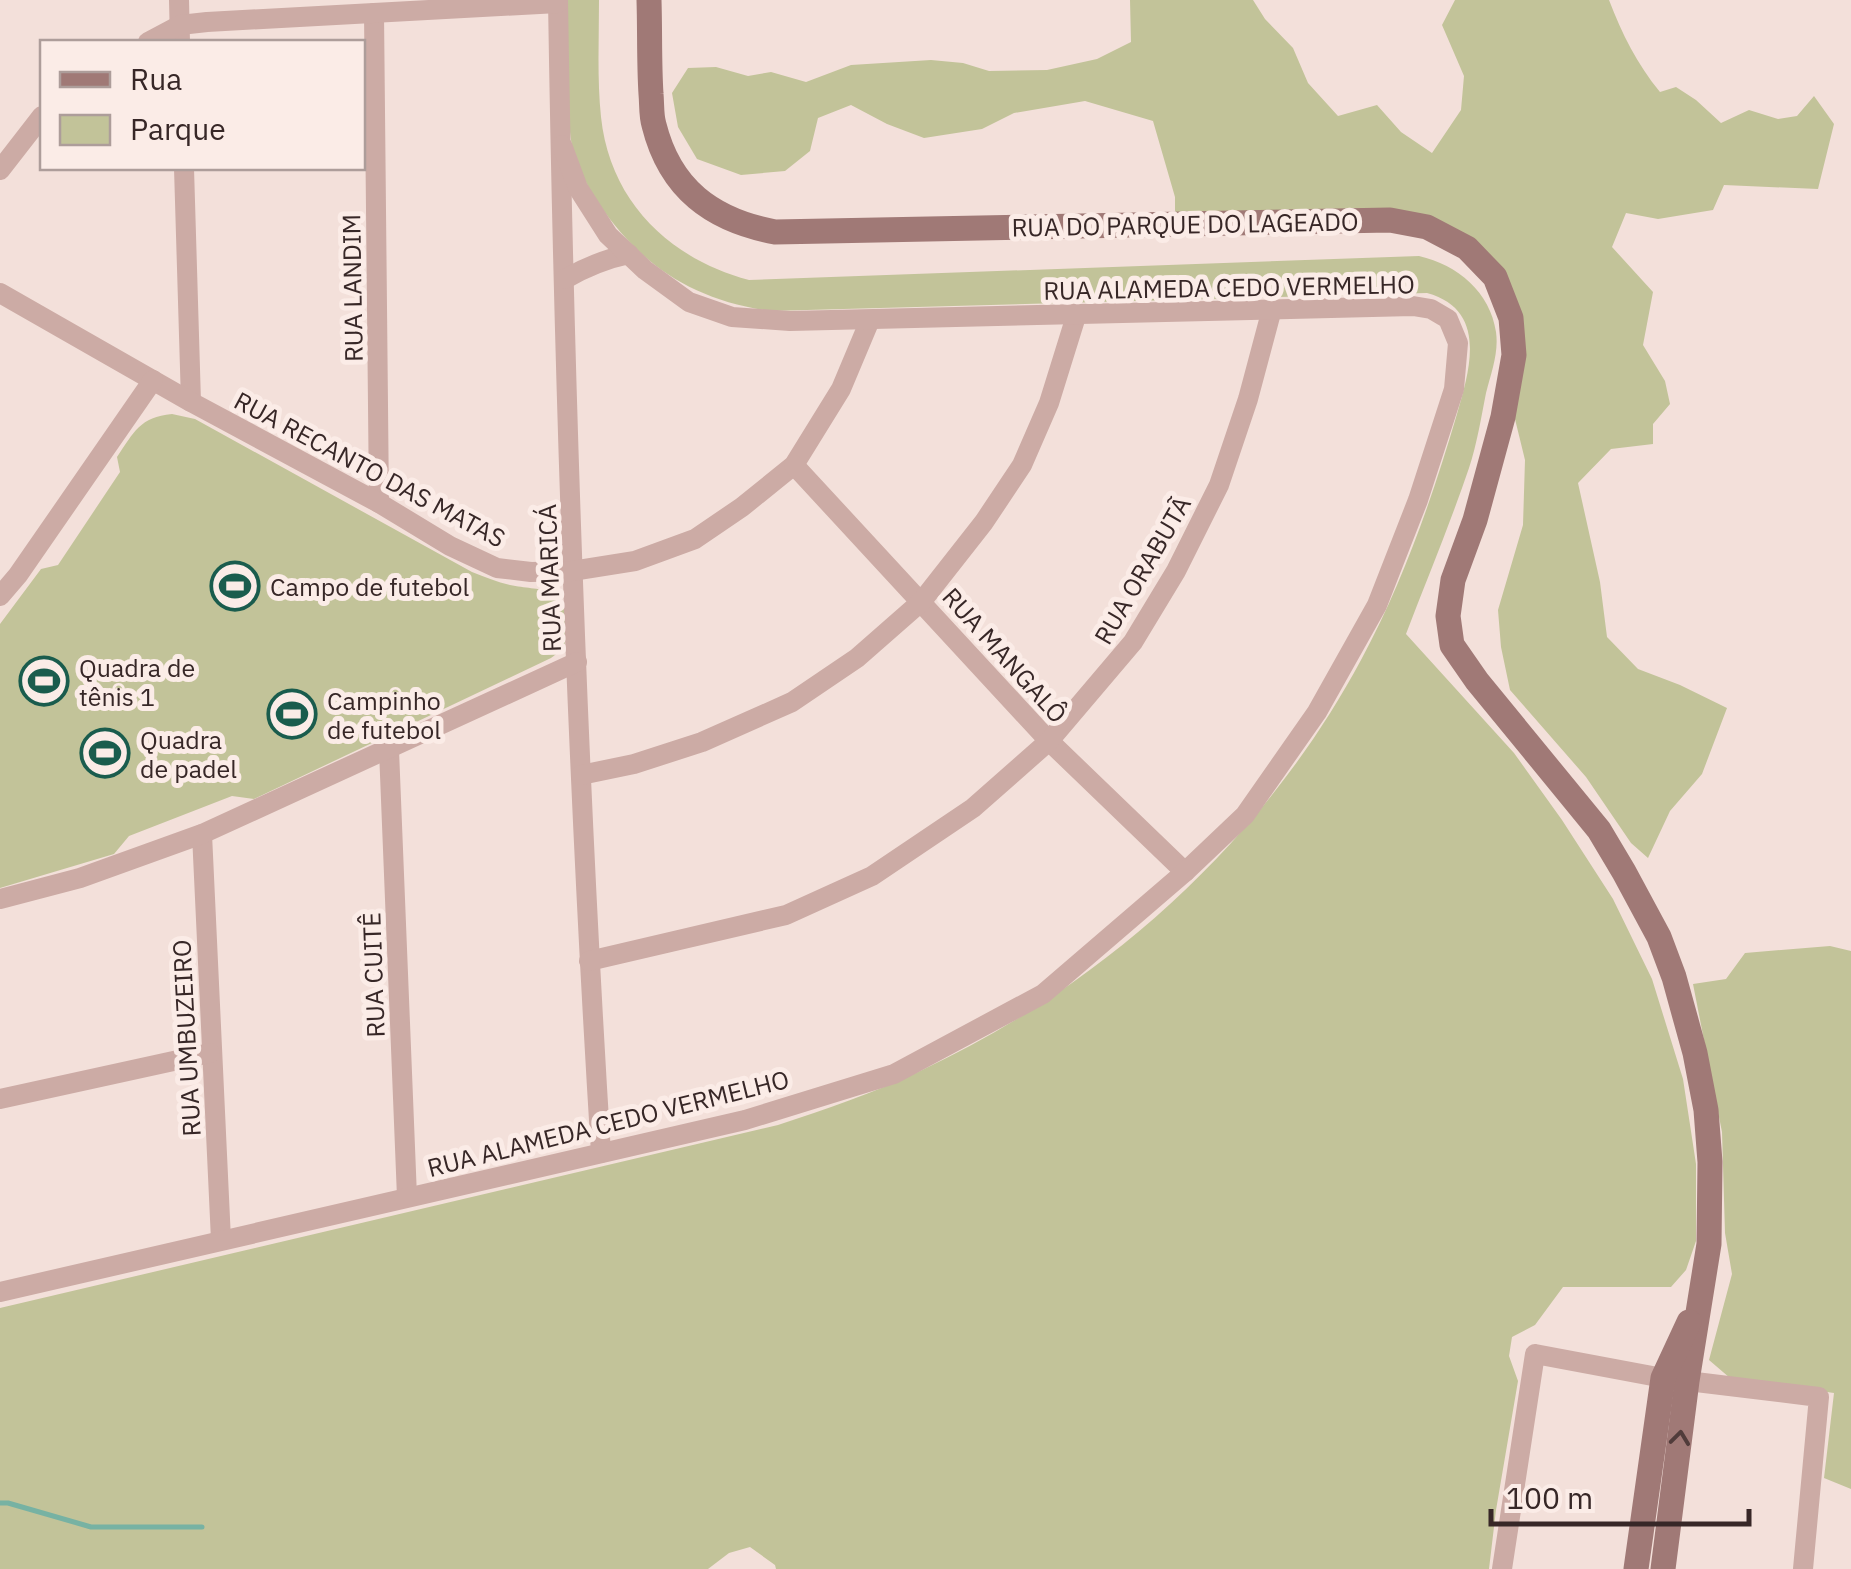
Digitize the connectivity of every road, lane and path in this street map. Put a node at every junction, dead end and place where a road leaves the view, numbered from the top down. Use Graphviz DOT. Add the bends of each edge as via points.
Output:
graph roads {
  1 [pos="179,0"];
  2 [pos="649,0"];
  3 [pos="558,2"];
  4 [pos="374,13"];
  5 [pos="180,34"];
  6 [pos="40,119"];
  7 [pos="562,145"];
  8 [pos="0,170"];
  9 [pos="184,170"];
  10 [pos="629,254"];
  11 [pos="565,280"];
  12 [pos="0,292"];
  13 [pos="1272,309"];
  14 [pos="1077,313"];
  15 [pos="870,320"];
  16 [pos="153,380"];
  17 [pos="190,402"];
  18 [pos="794,464"];
  19 [pos="379,503"];
  20 [pos="572,571"];
  21 [pos="0,596"];
  22 [pos="922,601"];
  23 [pos="577,662"];
  24 [pos="1049,741"];
  25 [pos="389,750"];
  26 [pos="581,775"];
  27 [pos="202,834"];
  28 [pos="1185,872"];
  29 [pos="0,899"];
  30 [pos="589,961"];
  31 [pos="210,1053"];
  32 [pos="0,1099"];
  33 [pos="601,1153"];
  34 [pos="407,1197"];
  35 [pos="221,1240"];
  36 [pos="0,1292"];
  37 [pos="1675,1380"];
  38 [pos="1502,1569"];
  39 [pos="1636,1569"];
  40 [pos="1663,1569"];
  41 [pos="1803,1569"];
  1 -- 5 [label="street"];
  2 -- 37 [label="street, RUA DO PARQUE DO LAGEADO" via="653,122 664,154 697,200 750,227 775,232 1390,220 1427,227 1467,248 1495,278 1511,318 1514,355 1503,417 1453,580 1452,645 1598,830 1669,964 1695,1053 1710,1162 1701,1295"];
  3 -- 4 [label="street"];
  3 -- 7 [label="street, RUA MARICÁ"];
  4 -- 5 [label="street" via="207,22"];
  4 -- 19 [label="street, RUA LANDIM"];
  6 -- 8 [label="street"];
  7 -- 10 [label="street, RUA ALAMEDA CEDO VERMELHO" via="578,188"];
  7 -- 11 [label="street, RUA MARICÁ"];
  9 -- 17 [label="street"];
  10 -- 11 [label="street"];
  10 -- 15 [label="street, RUA ALAMEDA CEDO VERMELHO" via="689,302 732,317"];
  11 -- 20 [label="street, RUA MARICÁ"];
  12 -- 16 [label="street, RUA RECANTO DAS MATAS"];
  13 -- 14 [label="street, RUA ALAMEDA CEDO VERMELHO"];
  13 -- 24 [label="street, RUA ORABUTÃ" via="1219,485 1176,571 1133,642"];
  13 -- 28 [label="street, RUA ALAMEDA CEDO VERMELHO" via="1431,309 1448,319 1458,343 1454,389 1377,605 1317,712 1245,815"];
  14 -- 15 [label="street, RUA ALAMEDA CEDO VERMELHO"];
  14 -- 22 [label="street" via="1022,466"];
  15 -- 18 [label="street, RUA RECANTO DAS MATAS" via="842,389"];
  16 -- 17 [label="street, RUA RECANTO DAS MATAS"];
  16 -- 21 [label="street"];
  17 -- 19 [label="street, RUA RECANTO DAS MATAS"];
  18 -- 20 [label="street, RUA RECANTO DAS MATAS" via="695,539 635,561"];
  18 -- 22 [label="street, RUA MANGALÔ"];
  19 -- 20 [label="street, RUA RECANTO DAS MATAS" via="497,568"];
  20 -- 23 [label="street, RUA MARICÁ"];
  22 -- 24 [label="street, RUA MANGALÔ"];
  22 -- 26 [label="street" via="857,658 792,702 702,742"];
  23 -- 25 [label="street"];
  23 -- 26 [label="street, RUA MARICÁ"];
  24 -- 28 [label="street, RUA MANGALÔ"];
  24 -- 30 [label="street, RUA ORABUTÃ" via="973,808 872,876 786,916"];
  25 -- 27 [label="street"];
  25 -- 34 [label="street, RUA CUITÊ"];
  26 -- 30 [label="street, RUA MARICÁ"];
  27 -- 29 [label="street"];
  27 -- 31 [label="street, RUA UMBUZEIRO"];
  28 -- 33 [label="street, RUA ALAMEDA CEDO VERMELHO" via="1044,994 894,1074 744,1120"];
  30 -- 33 [label="street, RUA MARICÁ"];
  31 -- 32 [label="street"];
  31 -- 35 [label="street, RUA UMBUZEIRO"];
  33 -- 34 [label="street, RUA ALAMEDA CEDO VERMELHO"];
  34 -- 35 [label="street, RUA ALAMEDA CEDO VERMELHO"];
  35 -- 36 [label="street, RUA ALAMEDA CEDO VERMELHO"];
  37 -- 38 [label="street" via="1534,1354"];
  37 -- 39 [label="street"];
  40 -- 37 [label="street, one-way"];
  37 -- 41 [label="street" via="1819,1397"];
}
